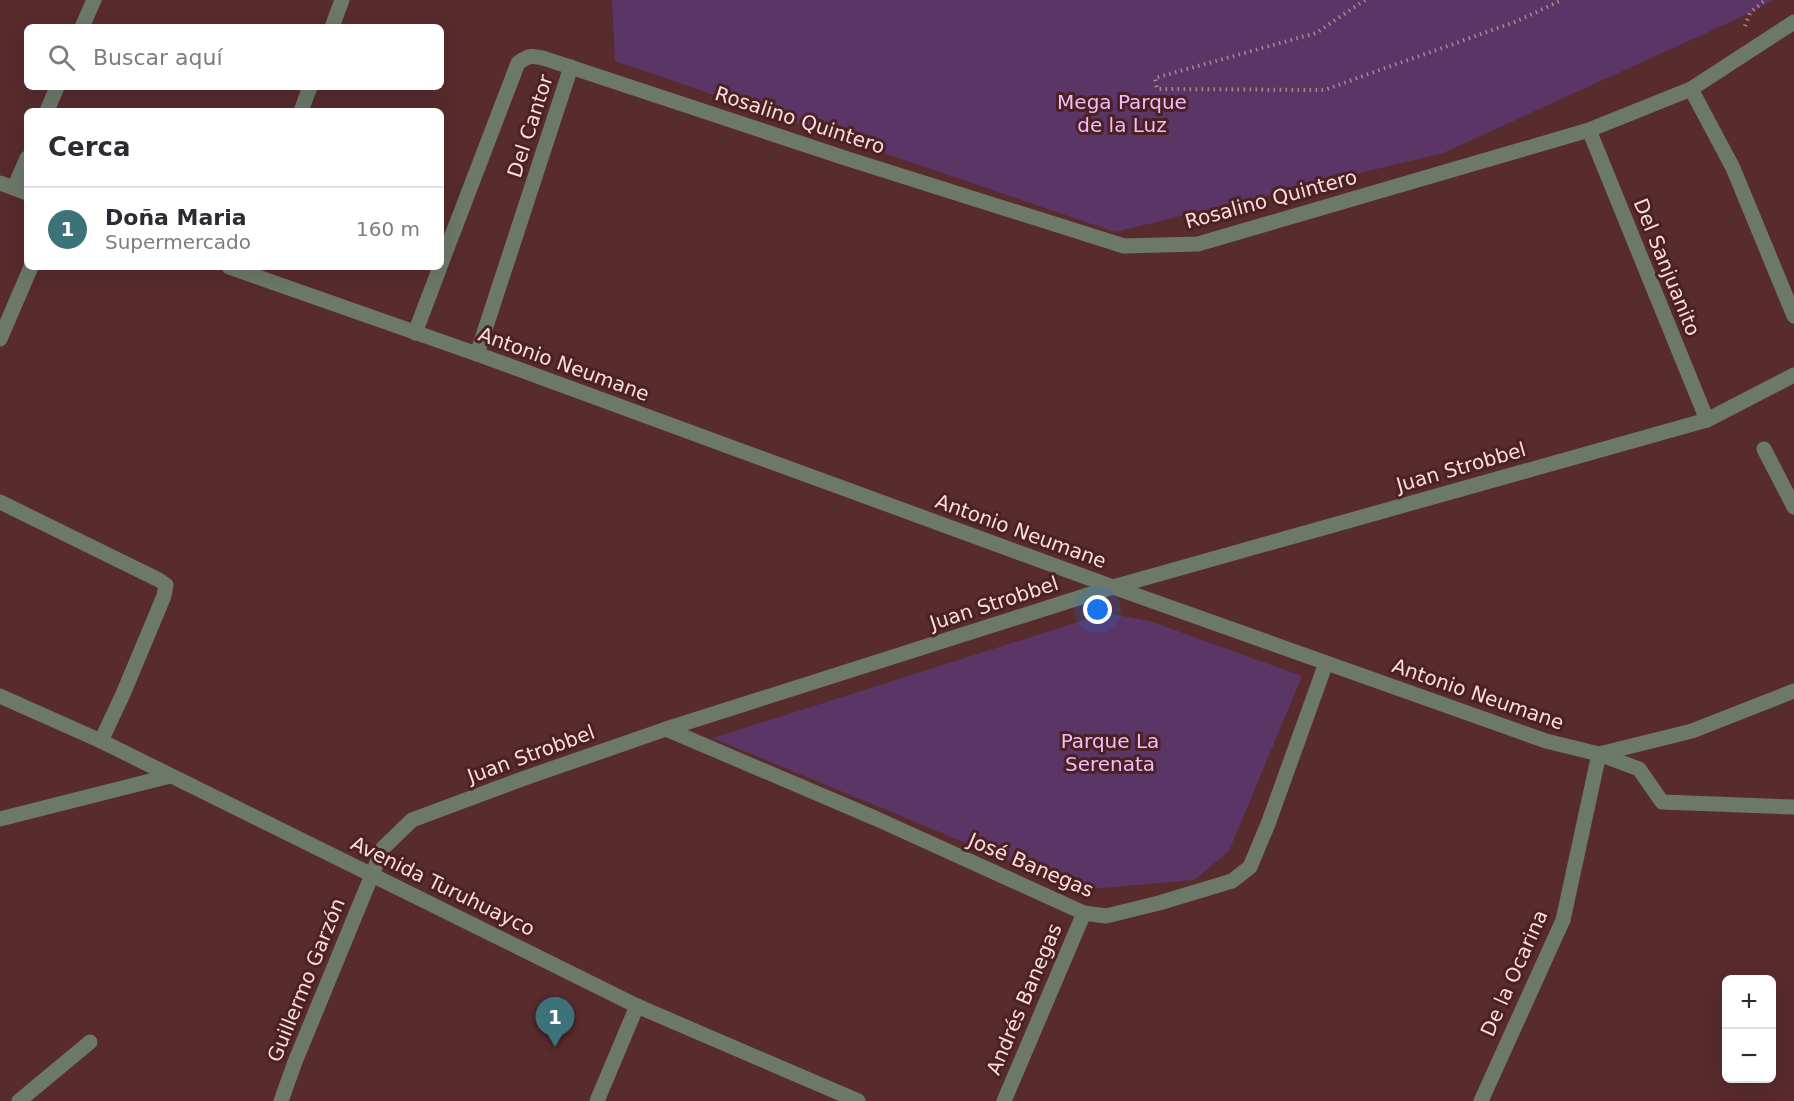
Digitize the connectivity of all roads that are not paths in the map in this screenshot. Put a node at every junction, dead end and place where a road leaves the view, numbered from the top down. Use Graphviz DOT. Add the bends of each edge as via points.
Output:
graph roads {
  1 [pos="93,0"];
  2 [pos="342,0"];
  3 [pos="1794,22"];
  4 [pos="83,24"];
  5 [pos="333,24"];
  6 [pos="571,67"];
  7 [pos="1691,89"];
  8 [pos="56,90"];
  9 [pos="309,90"];
  10 [pos="48,108"];
  11 [pos="302,108"];
  12 [pos="1589,130"];
  13 [pos="24,165"];
  14 [pos="14,188"];
  15 [pos="444,256"];
  16 [pos="30,270"];
  17 [pos="241,270"];
  18 [pos="439,270"];
  19 [pos="1794,316"];
  20 [pos="415,333"];
  21 [pos="0,339"];
  22 [pos="477,354"];
  23 [pos="1794,375"];
  24 [pos="1707,420"];
  25 [pos="1764,449"];
  26 [pos="0,502"];
  27 [pos="1794,507"];
  28 [pos="1113,587"];
  29 [pos="1326,663"];
  30 [pos="1794,691"];
  31 [pos="0,696"];
  32 [pos="666,729"];
  33 [pos="101,741"];
  34 [pos="1599,754"];
  35 [pos="170,776"];
  36 [pos="1794,807"];
  37 [pos="0,819"];
  38 [pos="371,874"];
  39 [pos="1084,913"];
  40 [pos="637,1006"];
  41 [pos="90,1042"];
  42 [pos="19,1101"];
  43 [pos="281,1101"];
  44 [pos="597,1101"];
  45 [pos="858,1101"];
  46 [pos="1004,1101"];
  47 [pos="1481,1101"];
  1 -- 4 [label="street"];
  2 -- 5 [label="street"];
  3 -- 7 [label="street, Rosalino Quintero"];
  6 -- 12 [label="street, Rosalino Quintero" via="1124,246 1198,244"];
  6 -- 15 [label="street, Del Cantor" via="536,56 518,63"];
  6 -- 22 [label="street, Del Cantor"];
  7 -- 12 [label="street, Rosalino Quintero"];
  7 -- 19 [label="street" via="1733,168"];
  8 -- 10 [label="street"];
  9 -- 11 [label="street"];
  12 -- 24 [label="street, Del Sanjuanito"];
  13 -- 14 [label="street"];
  16 -- 21 [label="street"];
  17 -- 20 [label="street, Antonio Neumane"];
  18 -- 20 [label="street, Del Cantor"];
  20 -- 22 [label="street, Antonio Neumane"];
  22 -- 28 [label="street, Antonio Neumane"];
  23 -- 24 [label="street, Juan Strobbel"];
  24 -- 28 [label="street, Juan Strobbel"];
  25 -- 27 [label="street"];
  26 -- 33 [label="street" via="166,585"];
  28 -- 29 [label="street, Antonio Neumane"];
  28 -- 32 [label="street, Juan Strobbel"];
  29 -- 34 [label="street, Antonio Neumane" via="1546,741"];
  29 -- 39 [label="street, José Banegas" via="1250,867 1232,881 1159,903 1106,916"];
  30 -- 34 [label="street" via="1692,731"];
  31 -- 33 [label="street, Avenida Turuhuayco"];
  32 -- 38 [label="street, Juan Strobbel" via="412,820 383,848"];
  32 -- 39 [label="street, José Banegas"];
  33 -- 35 [label="street, Avenida Turuhuayco"];
  34 -- 36 [label="street, Antonio Neumane" via="1639,770 1662,802"];
  34 -- 47 [label="street, De la Ocarina" via="1563,920"];
  35 -- 37 [label="street"];
  35 -- 38 [label="street, Avenida Turuhuayco"];
  38 -- 40 [label="street, Avenida Turuhuayco"];
  38 -- 43 [label="street, Guillermo Garzón"];
  39 -- 46 [label="street, Andrés Banegas"];
  40 -- 44 [label="street"];
  40 -- 45 [label="street, Avenida Turuhuayco"];
  41 -- 42 [label="street"];
}
